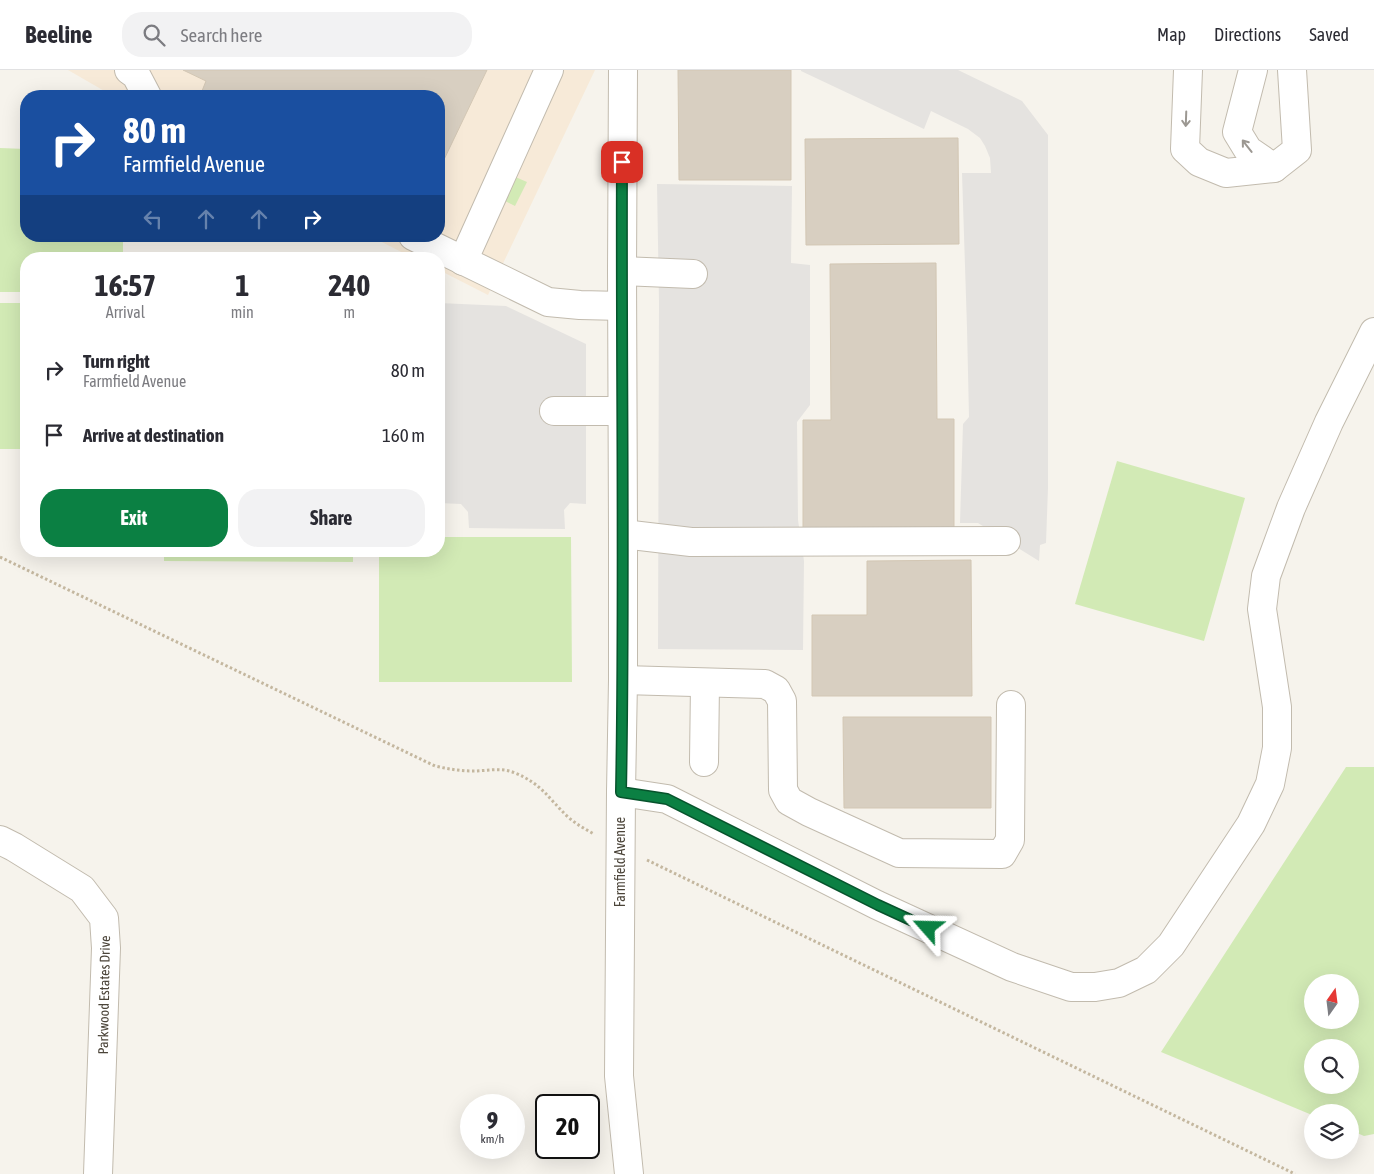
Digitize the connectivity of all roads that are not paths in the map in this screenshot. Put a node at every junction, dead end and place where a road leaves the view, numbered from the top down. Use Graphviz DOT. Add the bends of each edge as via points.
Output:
graph roads {
  1 [pos="129,70"];
  2 [pos="549,70"];
  3 [pos="623,70"];
  4 [pos="1188,70"];
  5 [pos="1254,70"];
  6 [pos="1292,70"];
  7 [pos="144,90"];
  8 [pos="1274,168"];
  9 [pos="425,242"];
  10 [pos="462,260"];
  11 [pos="622,272"];
  12 [pos="693,274"];
  13 [pos="622,306"];
  14 [pos="1374,332"];
  15 [pos="554,411"];
  16 [pos="622,411"];
  17 [pos="623,534"];
  18 [pos="1006,540"];
  19 [pos="623,680"];
  20 [pos="705,683"];
  21 [pos="1011,705"];
  22 [pos="704,762"];
  23 [pos="621,792"];
  24 [pos="0,840"];
  25 [pos="98,1174"];
  26 [pos="629,1174"];
  1 -- 7 [label="street" via="136,75"];
  2 -- 10 [label="street"];
  3 -- 11 [label="street, Farmfield Avenue"];
  4 -- 8 [label="street, one-way" via="1185,150 1199,162 1226,173"];
  8 -- 5 [label="street, one-way" via="1248,150 1237,132"];
  6 -- 8 [label="street" via="1297,150"];
  9 -- 10 [label="street"];
  10 -- 13 [label="street" via="548,302"];
  11 -- 12 [label="street"];
  11 -- 13 [label="street, Farmfield Avenue"];
  13 -- 16 [label="street, Farmfield Avenue"];
  14 -- 23 [label="street" via="1329,422 1291,508 1266,576 1262,608 1277,707 1277,748 1270,784 1251,824 1171,945 1146,970 1119,983 1071,987 1012,968 667,799"];
  15 -- 16 [label="street"];
  16 -- 17 [label="street, Farmfield Avenue"];
  17 -- 18 [label="street" via="691,542"];
  17 -- 19 [label="street, Farmfield Avenue"];
  19 -- 20 [label="street"];
  19 -- 23 [label="street, Farmfield Avenue"];
  20 -- 21 [label="street" via="765,684 776,690 782,701 783,790 789,802 899,852 1002,854 1010,840"];
  20 -- 22 [label="street"];
  23 -- 26 [label="street, Farmfield Avenue" via="619,1076"];
  24 -- 25 [label="street, Parkwood Estates Drive" via="82,889 104,918 106,948"];
}
